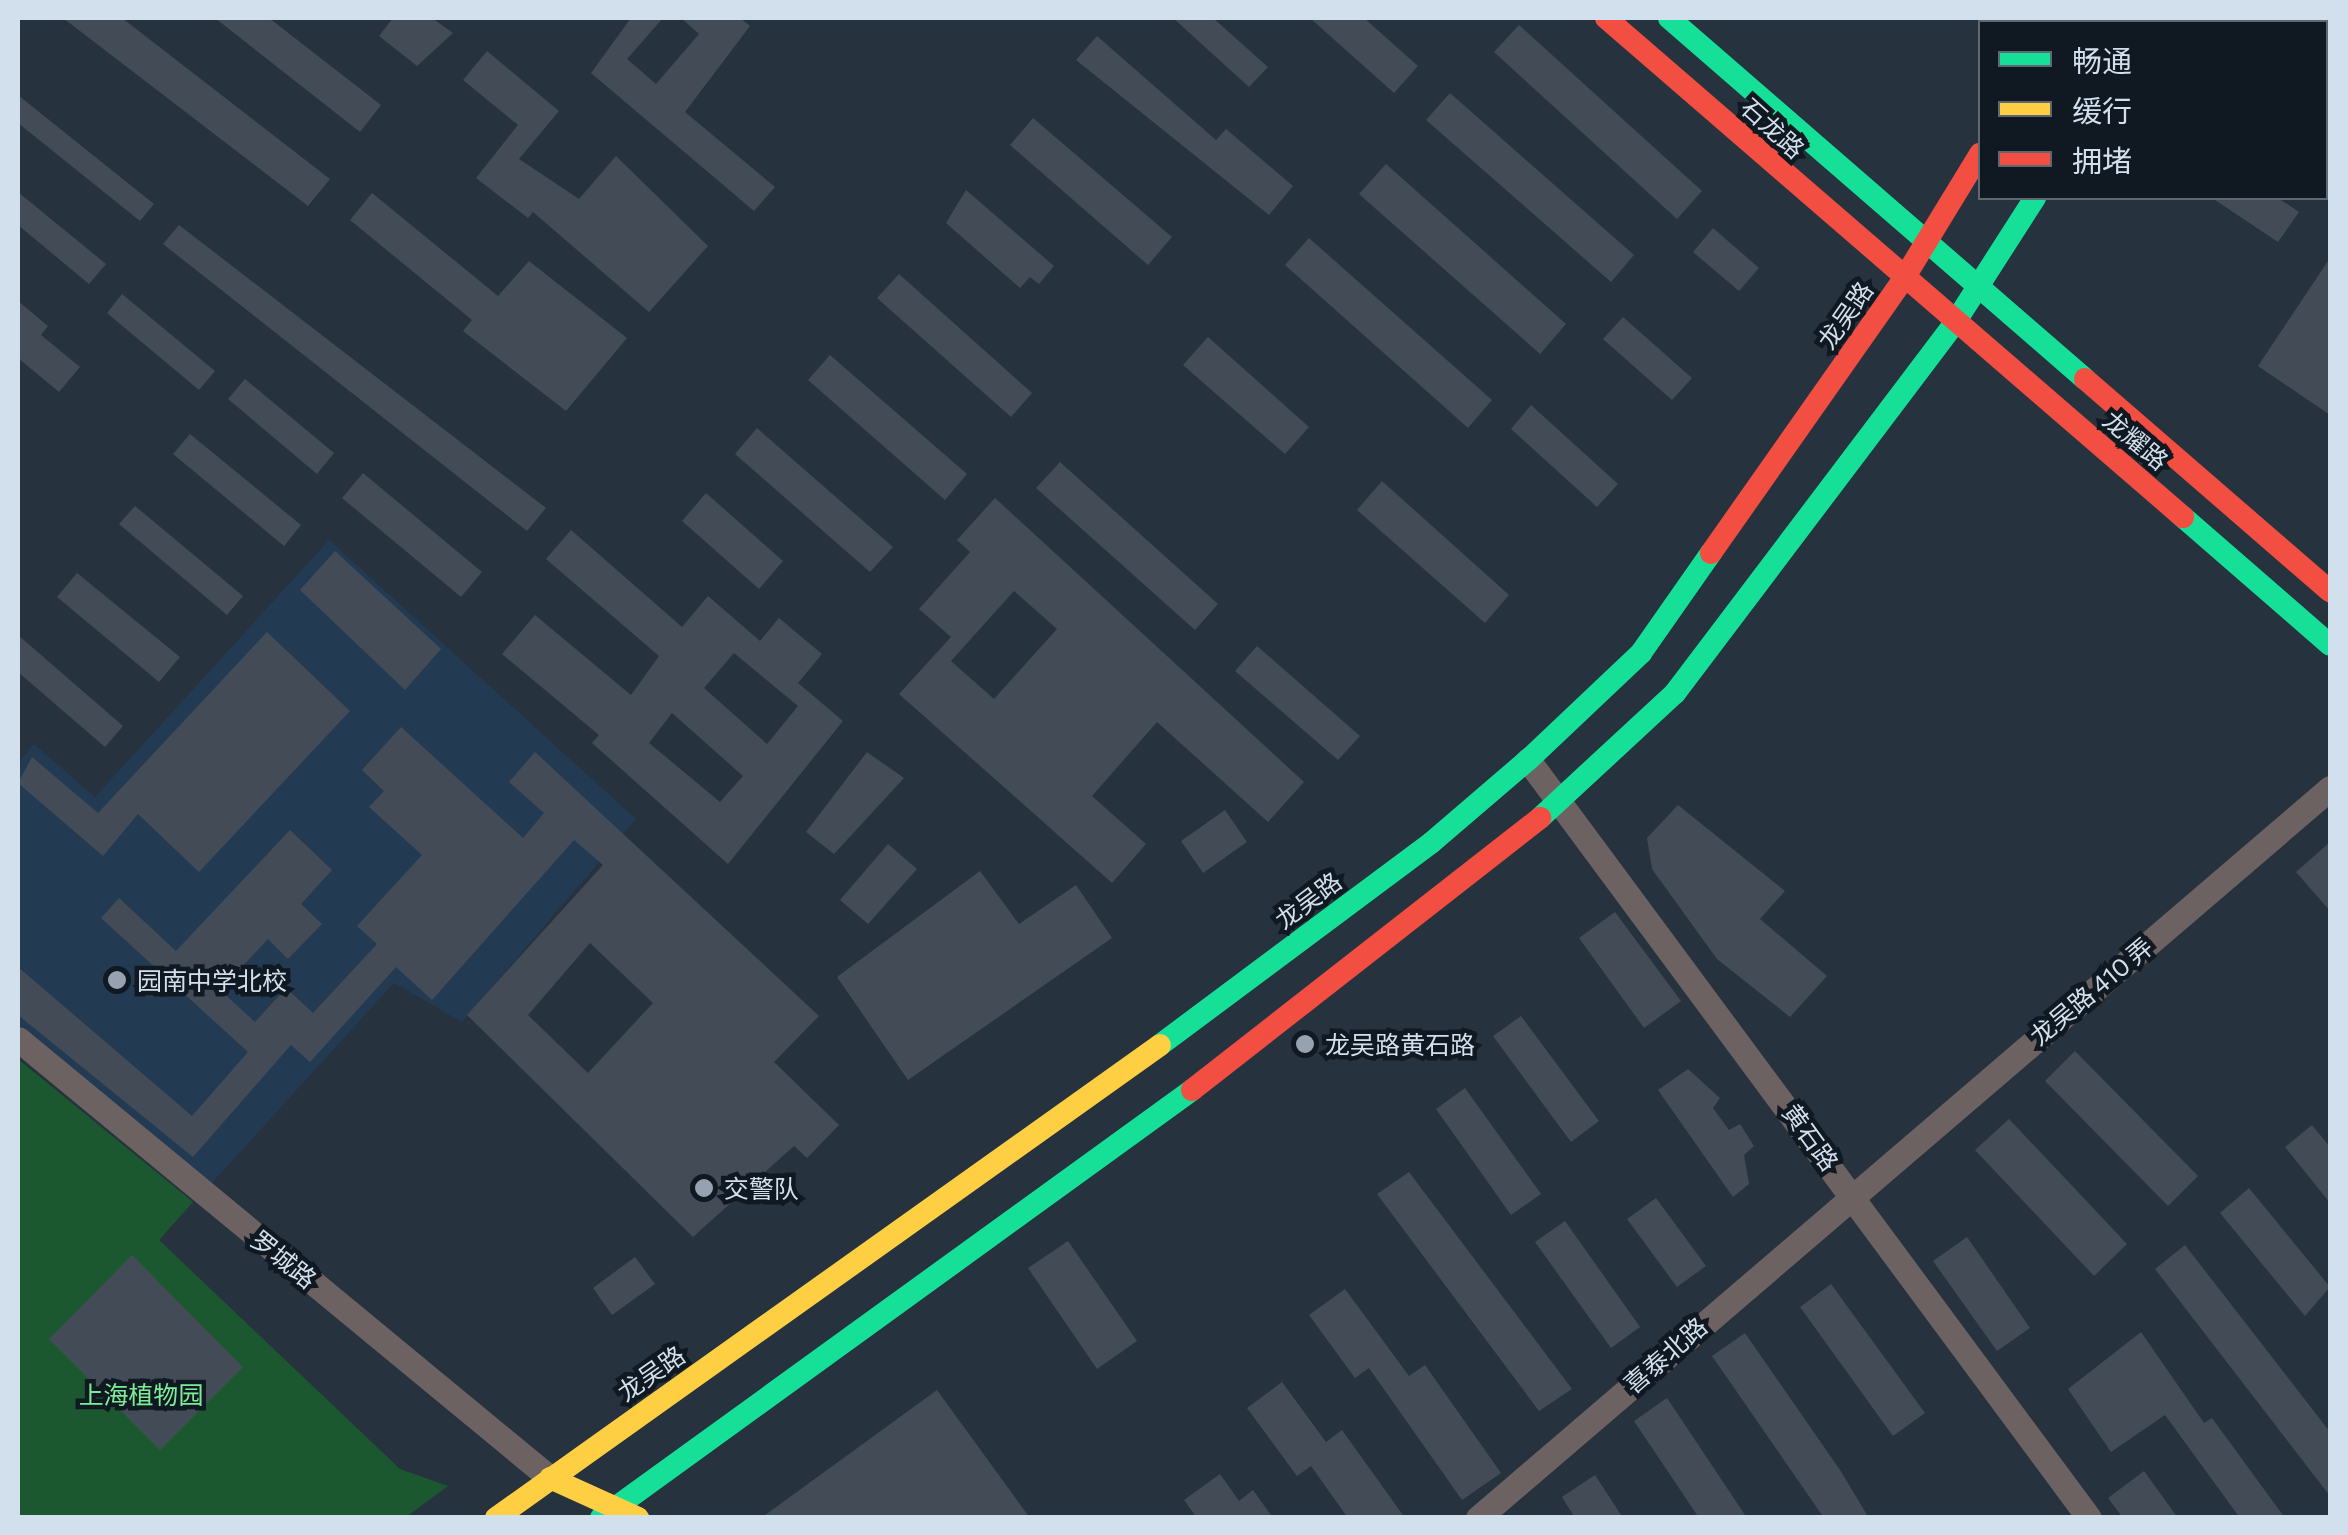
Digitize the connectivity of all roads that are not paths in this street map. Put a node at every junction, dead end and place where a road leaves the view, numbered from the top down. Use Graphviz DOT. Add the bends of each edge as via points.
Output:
graph roads {
  1 [pos="1606,18"];
  2 [pos="1669,18"];
  3 [pos="1978,157"];
  4 [pos="2034,200"];
  5 [pos="1924,242"];
  6 [pos="1903,280"];
  7 [pos="1979,286"];
  8 [pos="1954,324"];
  9 [pos="2330,591"];
  10 [pos="2330,646"];
  11 [pos="1528,760"];
  12 [pos="2330,788"];
  13 [pos="1562,800"];
  14 [pos="18,1040"];
  15 [pos="1852,1193"];
  16 [pos="550,1478"];
  17 [pos="608,1512"];
  18 [pos="496,1518"];
  19 [pos="638,1518"];
  20 [pos="1478,1518"];
  21 [pos="2088,1518"];
  1 -- 6 [label="main road, 石龙路"];
  2 -- 5 [label="main road, 石龙路"];
  3 -- 5 [label="main road, 龙吴路"];
  4 -- 7 [label="main road"];
  5 -- 6 [label="main road, 龙吴路"];
  5 -- 7 [label="main road, 龙耀路"];
  6 -- 8 [label="main road, 龙耀路"];
  6 -- 11 [label="main road, 龙吴路" via="1641,653"];
  7 -- 8 [label="main road"];
  7 -- 9 [label="main road, 龙耀路"];
  8 -- 10 [label="main road, 龙耀路"];
  8 -- 13 [label="main road" via="1675,693"];
  11 -- 13 [label="street, 黄石路"];
  11 -- 16 [label="main road, 龙吴路" via="1431,843 1059,1120"];
  12 -- 15 [label="street, 龙吴路 410 弄"];
  13 -- 15 [label="street, 黄石路"];
  13 -- 17 [label="main road" via="1290,1020"];
  14 -- 16 [label="street, 罗城路"];
  15 -- 20 [label="street, 喜泰北路"];
  15 -- 21 [label="street, 黄石路"];
  16 -- 17 [label="main road"];
  16 -- 18 [label="main road, 龙吴路"];
  17 -- 19 [label="main road"];
}
